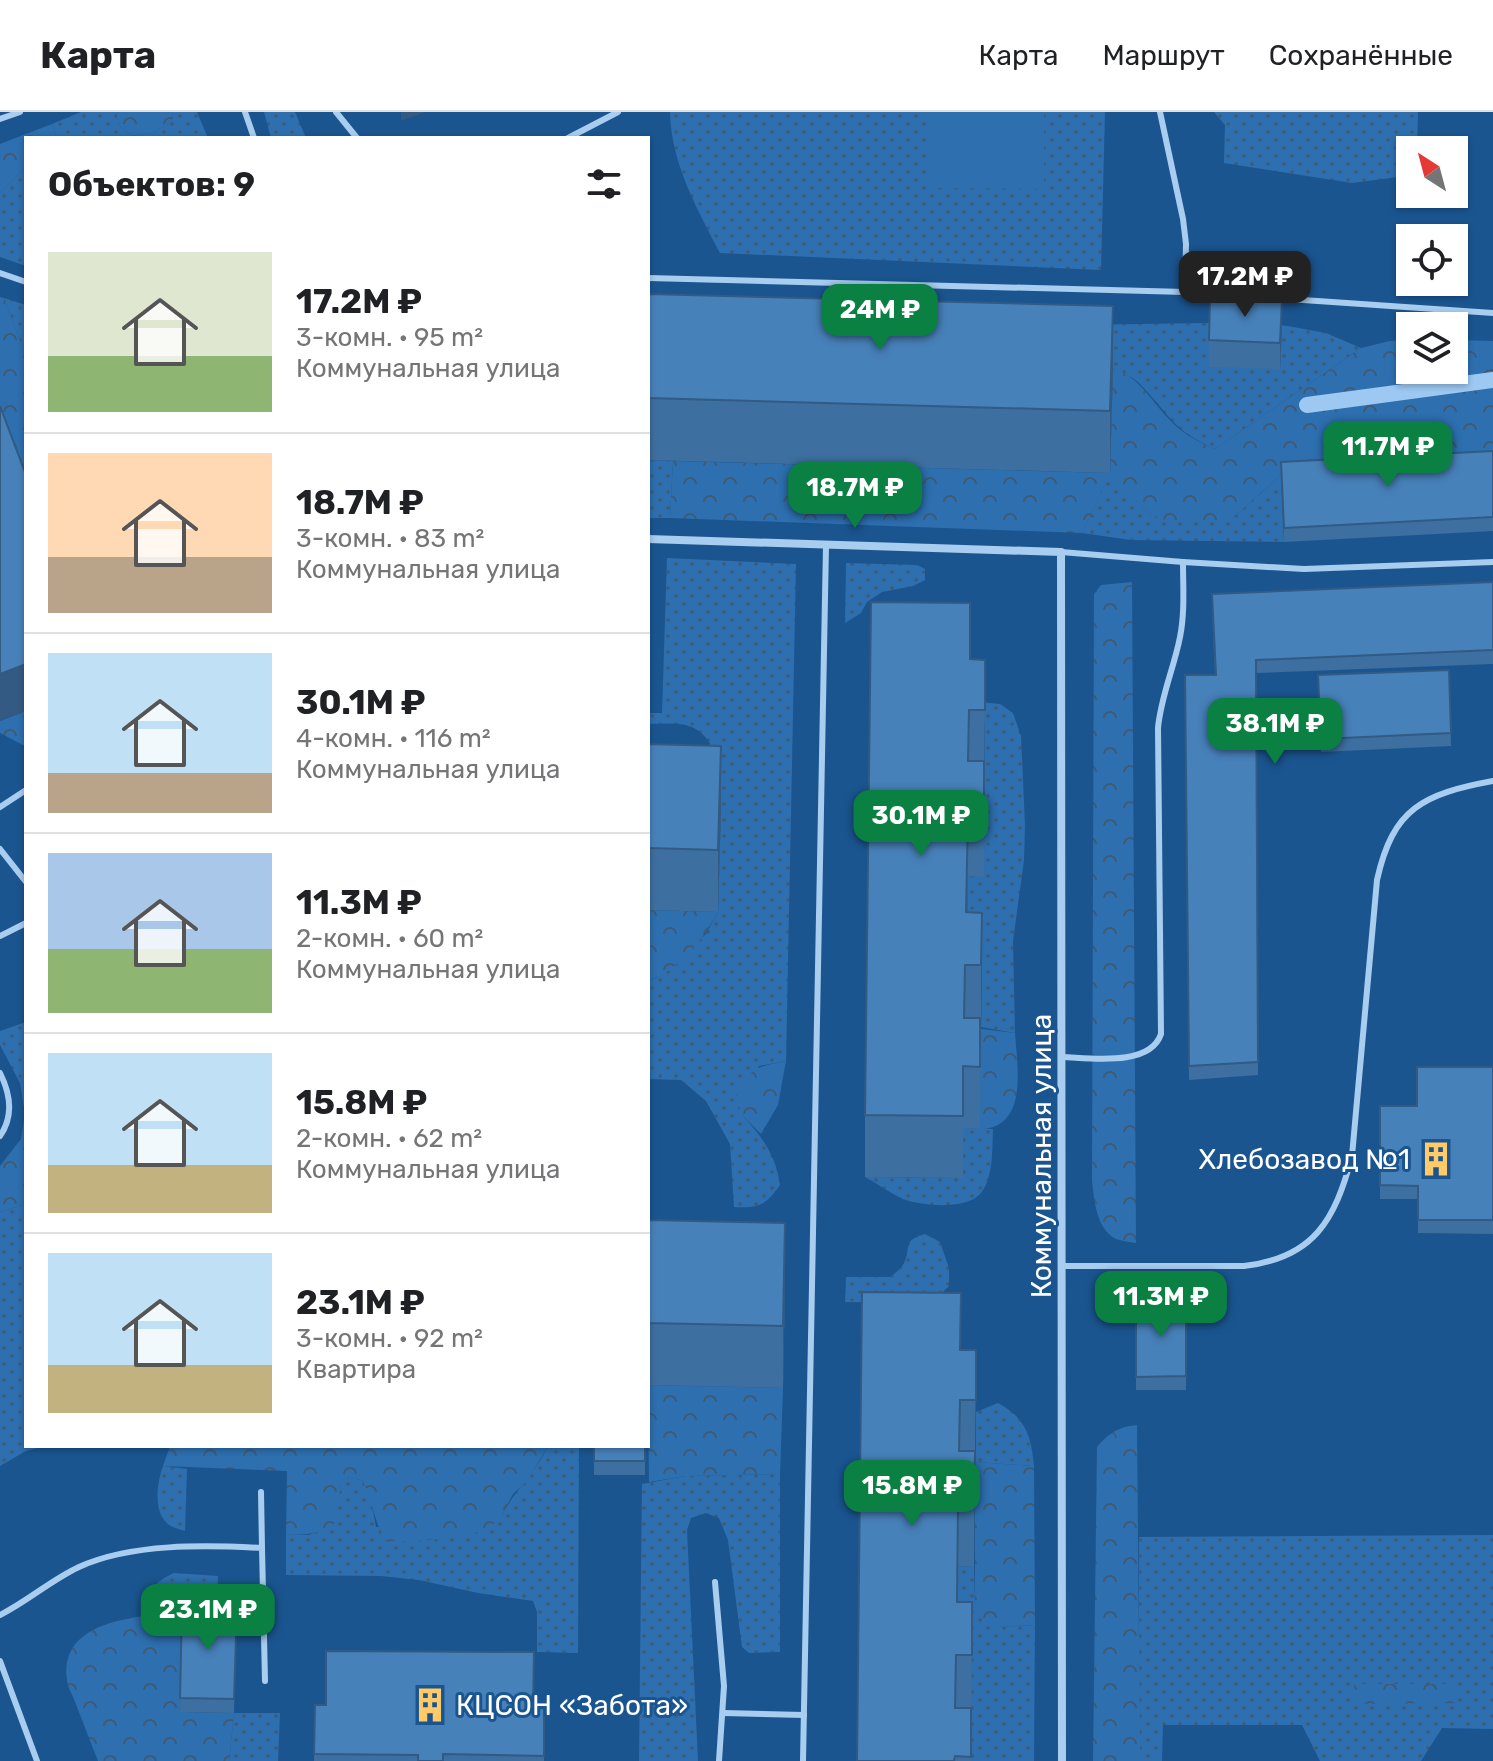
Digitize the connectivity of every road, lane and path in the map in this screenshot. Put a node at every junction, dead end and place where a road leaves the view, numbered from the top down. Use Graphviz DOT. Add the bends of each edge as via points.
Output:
graph roads {
  1 [pos="20,112"];
  2 [pos="245,112"];
  3 [pos="336,112"];
  4 [pos="618,112"];
  5 [pos="1160,112"];
  6 [pos="0,119"];
  7 [pos="253,136"];
  8 [pos="355,136"];
  9 [pos="572,136"];
  10 [pos="0,273"];
  11 [pos="650,278"];
  12 [pos="24,281"];
  13 [pos="1185,292"];
  14 [pos="1493,313"];
  15 [pos="650,539"];
  16 [pos="826,545"];
  17 [pos="1061,552"];
  18 [pos="1183,562"];
  19 [pos="1493,562"];
  20 [pos="1493,781"];
  21 [pos="24,791"];
  22 [pos="0,807"];
  23 [pos="0,849"];
  24 [pos="24,879"];
  25 [pos="24,924"];
  26 [pos="0,936"];
  27 [pos="1063,1057"];
  28 [pos="0,1073"];
  29 [pos="0,1136"];
  30 [pos="1063,1266"];
  31 [pos="261,1492"];
  32 [pos="262,1548"];
  33 [pos="715,1582"];
  34 [pos="0,1615"];
  35 [pos="0,1661"];
  36 [pos="265,1681"];
  37 [pos="723,1713"];
  38 [pos="804,1715"];
  39 [pos="37,1761"];
  40 [pos="719,1761"];
  41 [pos="803,1761"];
  42 [pos="1062,1761"];
  1 -- 6 [label="lane"];
  2 -- 7 [label="lane"];
  3 -- 8 [label="lane"];
  4 -- 9 [label="lane"];
  5 -- 13 [label="lane" via="1183,219"];
  10 -- 12 [label="lane"];
  11 -- 13 [label="lane"];
  13 -- 14 [label="lane"];
  15 -- 16 [label="street"];
  16 -- 17 [label="street"];
  16 -- 38 [label="lane"];
  17 -- 18 [label="lane"];
  17 -- 27 [label="street, Коммунальная улица"];
  18 -- 19 [label="lane" via="1304,569"];
  18 -- 27 [label="lane" via="1183,618 1158,728 1161,1034 1157,1045 1134,1056"];
  20 -- 30 [label="lane" via="1425,801 1405,815 1383,853 1352,1156 1344,1188 1321,1228 1304,1245 1269,1263"];
  21 -- 22 [label="lane"];
  23 -- 24 [label="lane"];
  25 -- 26 [label="lane"];
  27 -- 30 [label="street, Коммунальная улица"];
  28 -- 29 [label="lane" via="9,1111"];
  30 -- 42 [label="street, Коммунальная улица"];
  31 -- 32 [label="lane"];
  32 -- 34 [label="lane" via="184,1547 102,1559 80,1566"];
  32 -- 36 [label="lane"];
  33 -- 37 [label="lane"];
  35 -- 39 [label="lane"];
  37 -- 38 [label="lane"];
  37 -- 40 [label="lane"];
  38 -- 41 [label="lane"];
}
